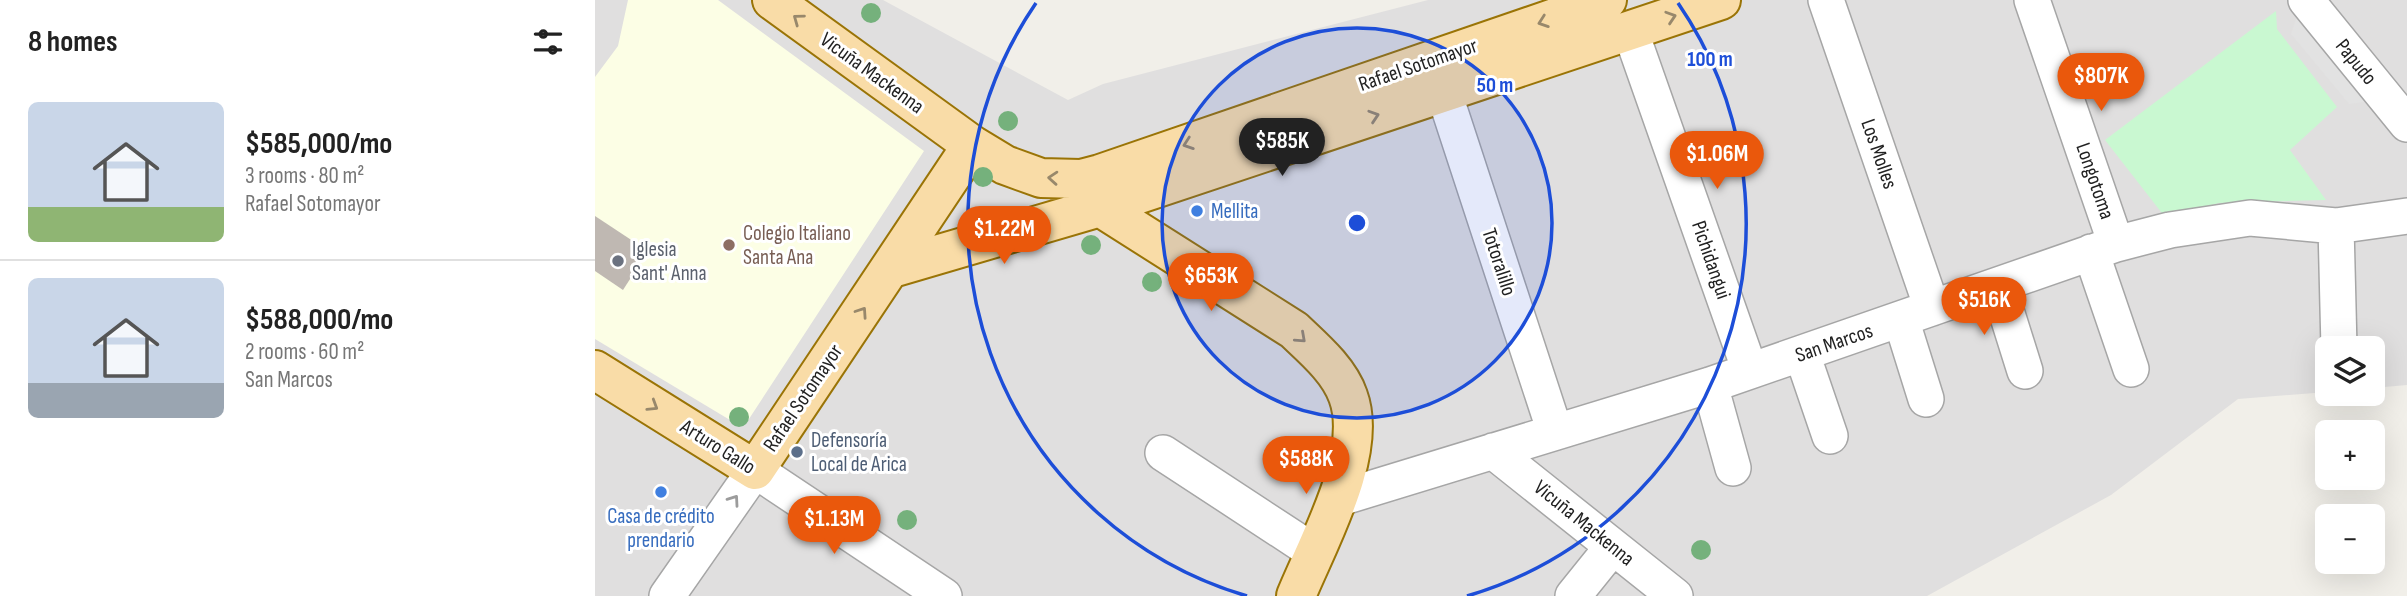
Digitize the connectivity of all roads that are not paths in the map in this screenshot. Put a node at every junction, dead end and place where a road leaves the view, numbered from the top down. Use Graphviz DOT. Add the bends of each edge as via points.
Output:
graph roads {
  1 [pos="772,0"];
  2 [pos="1607,0"];
  3 [pos="1721,0"];
  4 [pos="1826,0"];
  5 [pos="2032,0"];
  6 [pos="2306,0"];
  7 [pos="1630,30"];
  8 [pos="1444,93"];
  9 [pos="2407,124"];
  10 [pos="972,145"];
  11 [pos="1119,167"];
  12 [pos="1100,207"];
  13 [pos="2407,216"];
  14 [pos="2336,226"];
  15 [pos="2104,248"];
  16 [pos="892,268"];
  17 [pos="1998,285"];
  18 [pos="1916,314"];
  19 [pos="2339,336"];
  20 [pos="1802,354"];
  21 [pos="2131,369"];
  22 [pos="595,370"];
  23 [pos="1750,371"];
  24 [pos="2025,371"];
  25 [pos="1710,385"];
  26 [pos="1926,399"];
  27 [pos="1555,432"];
  28 [pos="1830,436"];
  29 [pos="1493,451"];
  30 [pos="1163,453"];
  31 [pos="1733,468"];
  32 [pos="755,470"];
  33 [pos="1337,499"];
  34 [pos="1314,552"];
  35 [pos="1602,560"];
  36 [pos="935,594"];
  37 [pos="667,596"];
  38 [pos="1296,596"];
  39 [pos="1573,596"];
  40 [pos="1675,596"];
  10 -- 1 [label="main road, Vicuña Mackenna, one-way"];
  2 -- 11 [label="main road, Rafael Sotomayor, one-way"];
  7 -- 3 [label="main road, Rafael Sotomayor, one-way"];
  4 -- 18 [label="street, Los Molles"];
  5 -- 15 [label="street, Longotoma"];
  6 -- 9 [label="street, Papudo"];
  7 -- 8 [label="main road, Rafael Sotomayor"];
  7 -- 23 [label="street, Pichidangui"];
  12 -- 8 [label="main road, Rafael Sotomayor, one-way"];
  8 -- 27 [label="street, Totoralillo"];
  11 -- 10 [label="main road, Rafael Sotomayor, one-way" via="1081,179 1041,178 1005,165"];
  10 -- 16 [label="main road, Rafael Sotomayor"];
  11 -- 12 [label="main road" via="1101,182"];
  12 -- 16 [label="main road, Rafael Sotomayor"];
  12 -- 33 [label="main road, one-way" via="1294,330 1330,368 1348,395 1355,421"];
  13 -- 14 [label="street, San Marcos"];
  14 -- 15 [label="street, San Marcos" via="2249,218 2170,230"];
  14 -- 19 [label="street"];
  15 -- 17 [label="street, San Marcos"];
  15 -- 21 [label="street, Longotoma"];
  32 -- 16 [label="main road, Rafael Sotomayor, one-way"];
  17 -- 18 [label="street, San Marcos"];
  17 -- 24 [label="street"];
  18 -- 20 [label="street, San Marcos"];
  18 -- 26 [label="street, Los Molles"];
  20 -- 23 [label="street, San Marcos"];
  20 -- 28 [label="street"];
  22 -- 32 [label="main road, Arturo Gallo, one-way"];
  23 -- 25 [label="street, San Marcos"];
  25 -- 27 [label="street, San Marcos"];
  25 -- 31 [label="street"];
  27 -- 29 [label="street, San Marcos"];
  29 -- 33 [label="street, San Marcos"];
  29 -- 40 [label="street, Vicuña Mackenna"];
  30 -- 34 [label="street"];
  32 -- 36 [label="street, Arturo Gallo"];
  37 -- 32 [label="street, Rafael Sotomayor, one-way"];
  33 -- 34 [label="main road"];
  34 -- 38 [label="main road"];
  35 -- 39 [label="street"];
}
